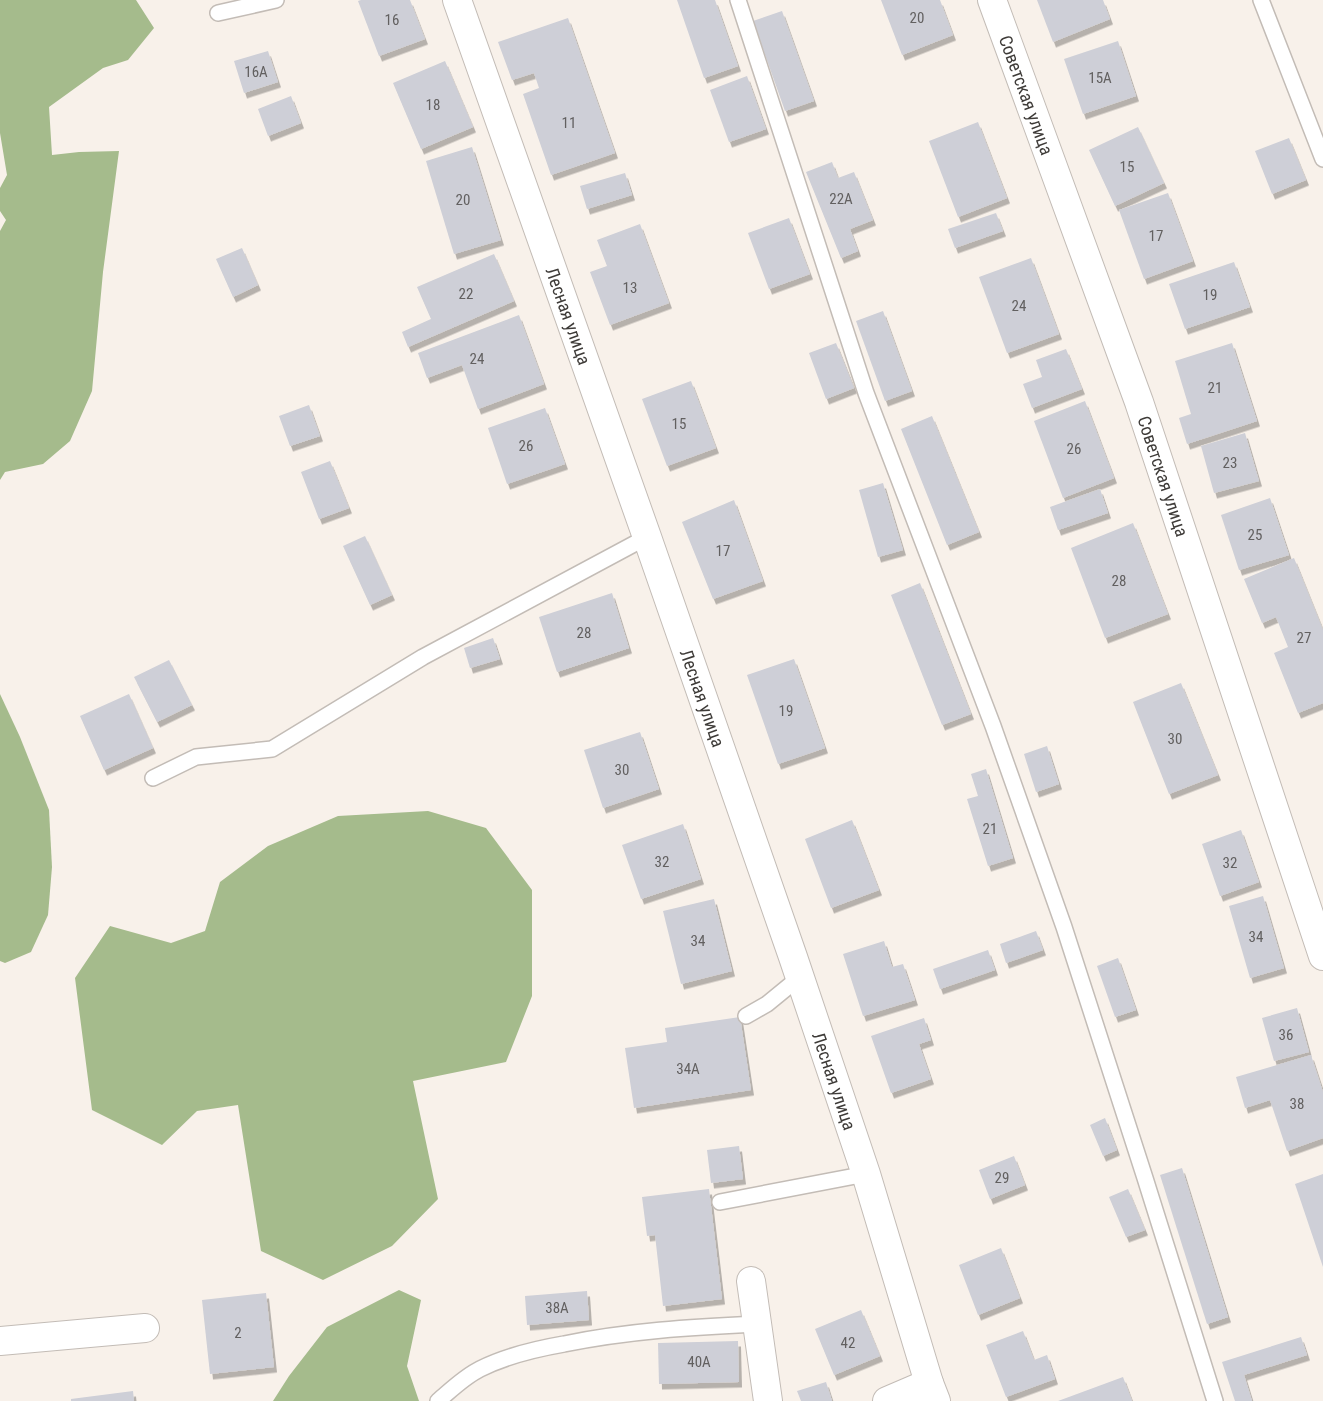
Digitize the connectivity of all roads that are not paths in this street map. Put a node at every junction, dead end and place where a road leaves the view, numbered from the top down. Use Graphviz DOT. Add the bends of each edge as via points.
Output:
graph roads {
  1 [pos="276,0"];
  2 [pos="738,0"];
  3 [pos="992,0"];
  4 [pos="1261,0"];
  5 [pos="460,1"];
  6 [pos="218,13"];
  7 [pos="1323,159"];
  8 [pos="647,538"];
  9 [pos="153,778"];
  10 [pos="1323,956"];
  11 [pos="800,977"];
  12 [pos="746,1016"];
  13 [pos="866,1174"];
  14 [pos="720,1202"];
  15 [pos="751,1281"];
  16 [pos="756,1324"];
  17 [pos="145,1328"];
  18 [pos="0,1341"];
  19 [pos="933,1392"];
  20 [pos="438,1401"];
  21 [pos="768,1401"];
  22 [pos="887,1401"];
  23 [pos="1215,1401"];
  1 -- 6 [label="lane"];
  2 -- 23 [label="lane" via="866,393 993,726 1064,927"];
  3 -- 10 [label="street, Советская улица" via="1139,402"];
  4 -- 7 [label="lane"];
  5 -- 8 [label="street, Лесная улица"];
  8 -- 9 [label="lane" via="423,658 272,749 196,757"];
  8 -- 11 [label="street, Лесная улица"];
  11 -- 12 [label="lane" via="767,1004"];
  11 -- 13 [label="street, Лесная улица"];
  13 -- 14 [label="lane"];
  13 -- 19 [label="street, Лесная улица"];
  15 -- 16 [label="street"];
  16 -- 20 [label="lane" via="601,1336 533,1350 479,1369"];
  16 -- 21 [label="street"];
  17 -- 18 [label="street"];
  19 -- 22 [label="street"];
}
